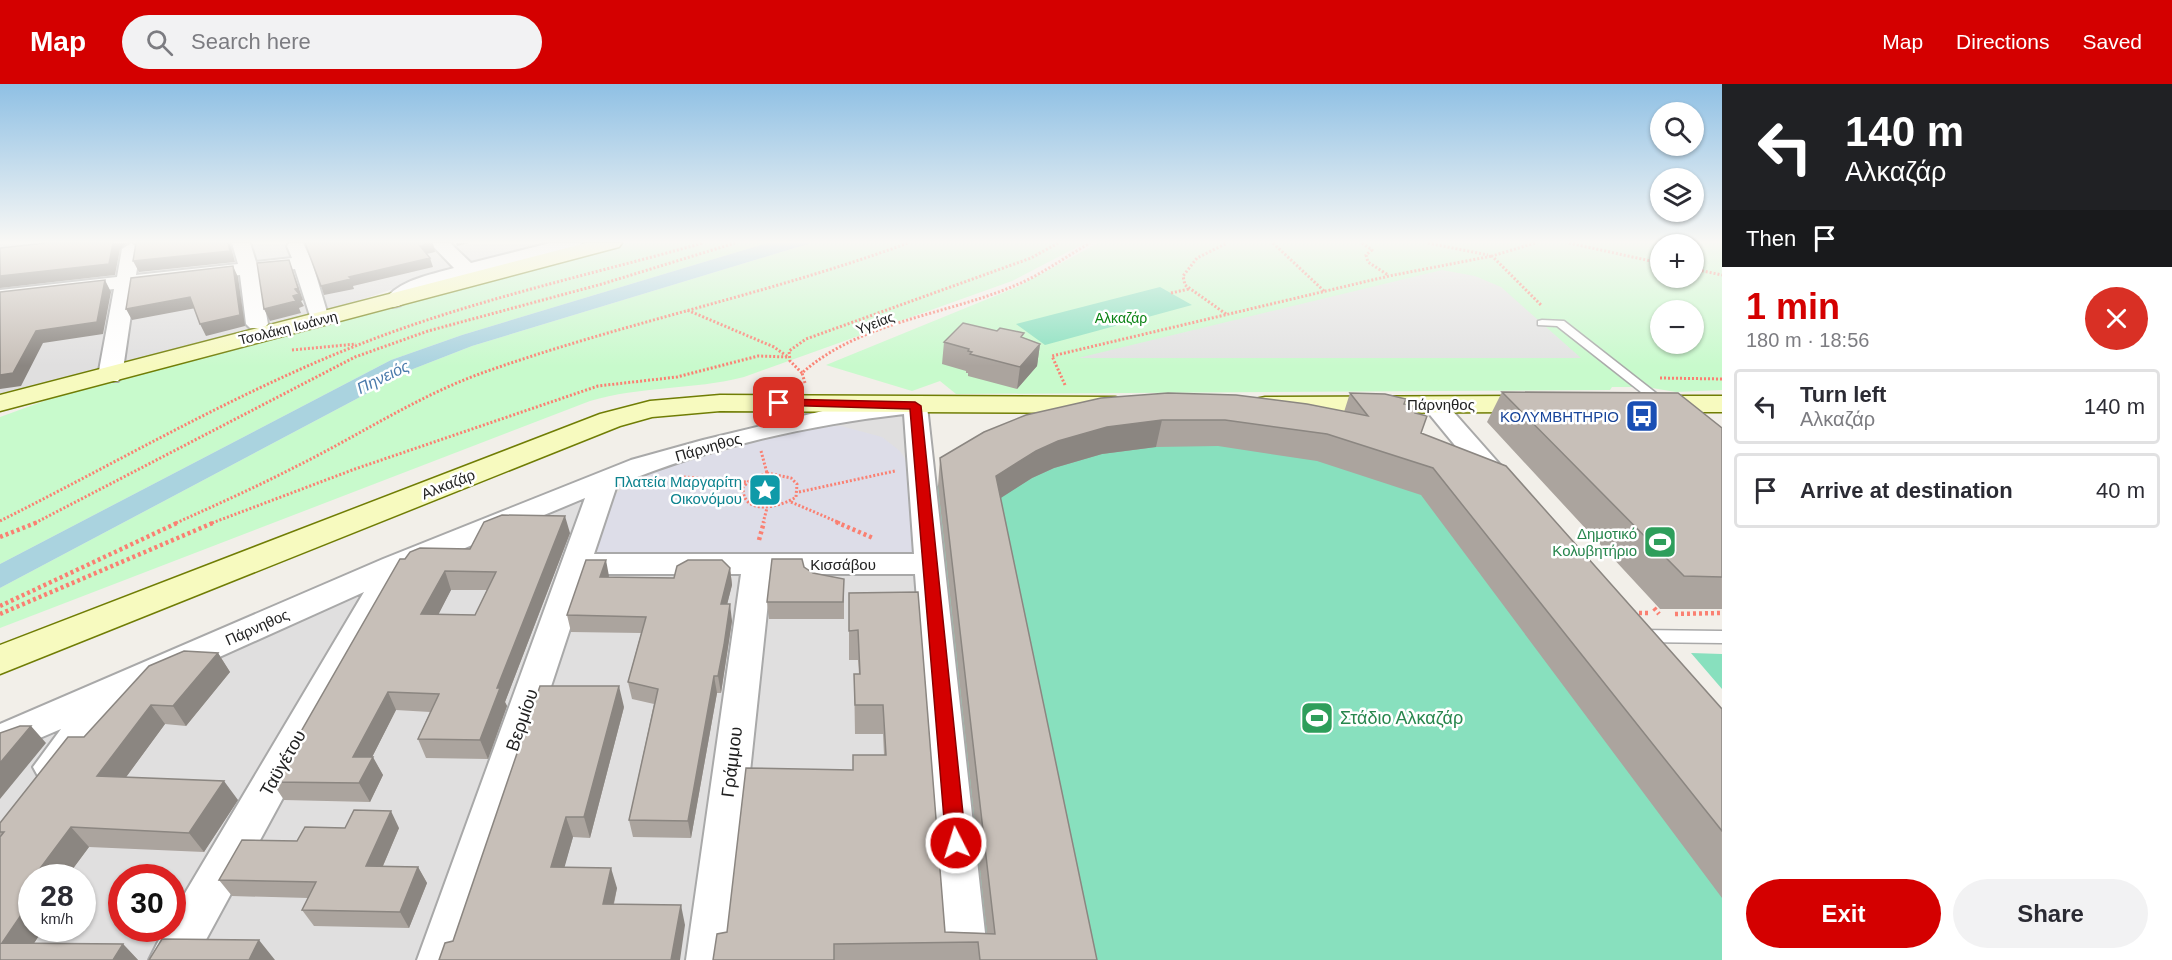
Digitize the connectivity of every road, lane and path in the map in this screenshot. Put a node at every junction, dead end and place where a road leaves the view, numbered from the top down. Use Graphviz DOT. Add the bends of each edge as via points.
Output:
graph roads {
  1 [pos="106,284"];
  2 [pos="126,284"];
  3 [pos="251,284"];
  4 [pos="309,284"];
  5 [pos="423,284"];
  6 [pos="460,284"];
  7 [pos="556,284"];
  8 [pos="602,284"];
  9 [pos="780,284"];
  10 [pos="959,284"];
  11 [pos="1017,284"];
  12 [pos="1184,284"];
  13 [pos="1316,284"];
  14 [pos="1355,284"];
  15 [pos="1520,284"];
  16 [pos="1190,289"];
  17 [pos="1324,291"];
  18 [pos="1171,293"];
  19 [pos="0,294"];
  20 [pos="393,302"];
  21 [pos="687,310"];
  22 [pos="317,312"];
  23 [pos="1227,314"];
  24 [pos="1560,322"];
  25 [pos="1542,323"];
  26 [pos="257,324"];
  27 [pos="788,357"];
  28 [pos="110,376"];
  29 [pos="1722,379"];
  30 [pos="1626,391"];
  31 [pos="1069,393"];
  32 [pos="0,403"];
  33 [pos="1564,404"];
  34 [pos="1722,404"];
  35 [pos="1146,405"];
  36 [pos="1242,405"];
  37 [pos="1433,405"];
  38 [pos="915,406"];
  39 [pos="758,442"];
  40 [pos="898,470"];
  41 [pos="767,473"];
  42 [pos="678,476"];
  43 [pos="606,480"];
  44 [pos="746,482"];
  45 [pos="799,492"];
  46 [pos="791,502"];
  47 [pos="1519,504"];
  48 [pos="767,508"];
  49 [pos="0,522"];
  50 [pos="0,537"];
  51 [pos="884,543"];
  52 [pos="757,555"];
  53 [pos="576,564"];
  54 [pos="931,564"];
  55 [pos="394,566"];
  56 [pos="0,606"];
  57 [pos="1654,608"];
  58 [pos="1613,613"];
  59 [pos="0,614"];
  60 [pos="1659,614"];
  61 [pos="1722,614"];
  62 [pos="1633,636"];
  63 [pos="1722,637"];
  64 [pos="0,660"];
  65 [pos="1655,662"];
  66 [pos="111,692"];
  67 [pos="0,740"];
  68 [pos="30,794"];
  69 [pos="171,960"];
  70 [pos="440,960"];
  71 [pos="708,960"];
  72 [pos="966,960"];
  1 -- 19 [label="street"];
  2 -- 28 [label="street"];
  3 -- 26 [label="street"];
  4 -- 22 [label="street"];
  5 -- 20 [label="street" via="410,288"];
  6 -- 20 [label="street, Τσολάκη Ιωάννη"];
  7 -- 49 [label="path" via="436,317 285,375"];
  8 -- 50 [label="path" via="428,331 355,357 22,530"];
  9 -- 21 [label="path"];
  10 -- 27 [label="path" via="806,339 789,351"];
  11 -- 27 [label="path, Υγείας" via="883,330 819,357 802,373"];
  12 -- 16 [label="path"];
  13 -- 17 [label="path"];
  14 -- 17 [label="path"];
  15 -- 24 [label="path"];
  16 -- 18 [label="path"];
  16 -- 23 [label="path"];
  17 -- 23 [label="path"];
  20 -- 28 [label="street, Τσολάκη Ιωάννη"];
  21 -- 27 [label="path" via="774,347"];
  21 -- 56 [label="path" via="483,373 424,396 296,467"];
  23 -- 31 [label="path" via="1052,356"];
  24 -- 25 [label="lane"];
  24 -- 30 [label="lane"];
  27 -- 59 [label="path" via="758,356 677,377 598,386 226,517"];
  28 -- 32 [label="street, Τσολάκη Ιωάννη"];
  29 -- 30 [label="path"];
  30 -- 34 [label="street" via="1664,404"];
  33 -- 37 [label="street, Πάρνηθος"];
  35 -- 38 [label="street, Πάρνηθος"];
  36 -- 37 [label="street, Πάρνηθος"];
  37 -- 47 [label="street"];
  38 -- 43 [label="street, Πάρνηθος" via="839,414 795,424 660,460"];
  38 -- 54 [label="street"];
  38 -- 64 [label="street, Αλκαζάρ" via="720,403 650,409 621,417"];
  39 -- 41 [label="path"];
  40 -- 45 [label="path"];
  41 -- 44 [label="path"];
  41 -- 45 [label="path" via="791,478"];
  42 -- 44 [label="path"];
  43 -- 53 [label="street, Βερμίου"];
  43 -- 55 [label="street, Πάρνηθος"];
  44 -- 48 [label="path" via="741,496 746,502"];
  45 -- 46 [label="path"];
  46 -- 48 [label="path"];
  46 -- 51 [label="path"];
  48 -- 52 [label="path"];
  52 -- 53 [label="street, Κισσάβου"];
  52 -- 54 [label="street, Κισσάβου"];
  52 -- 71 [label="street, Γράμμου"];
  53 -- 70 [label="street, Βερμίου"];
  54 -- 72 [label="street"];
  55 -- 66 [label="street, Πάρνηθος"];
  55 -- 69 [label="street, Ταϋγέτου"];
  57 -- 60 [label="path"];
  58 -- 60 [label="path"];
  58 -- 62 [label="street"];
  60 -- 61 [label="path"];
  62 -- 63 [label="lane"];
  62 -- 65 [label="street"];
  66 -- 67 [label="street, Πάρνηθος"];
  66 -- 68 [label="street"];
}
